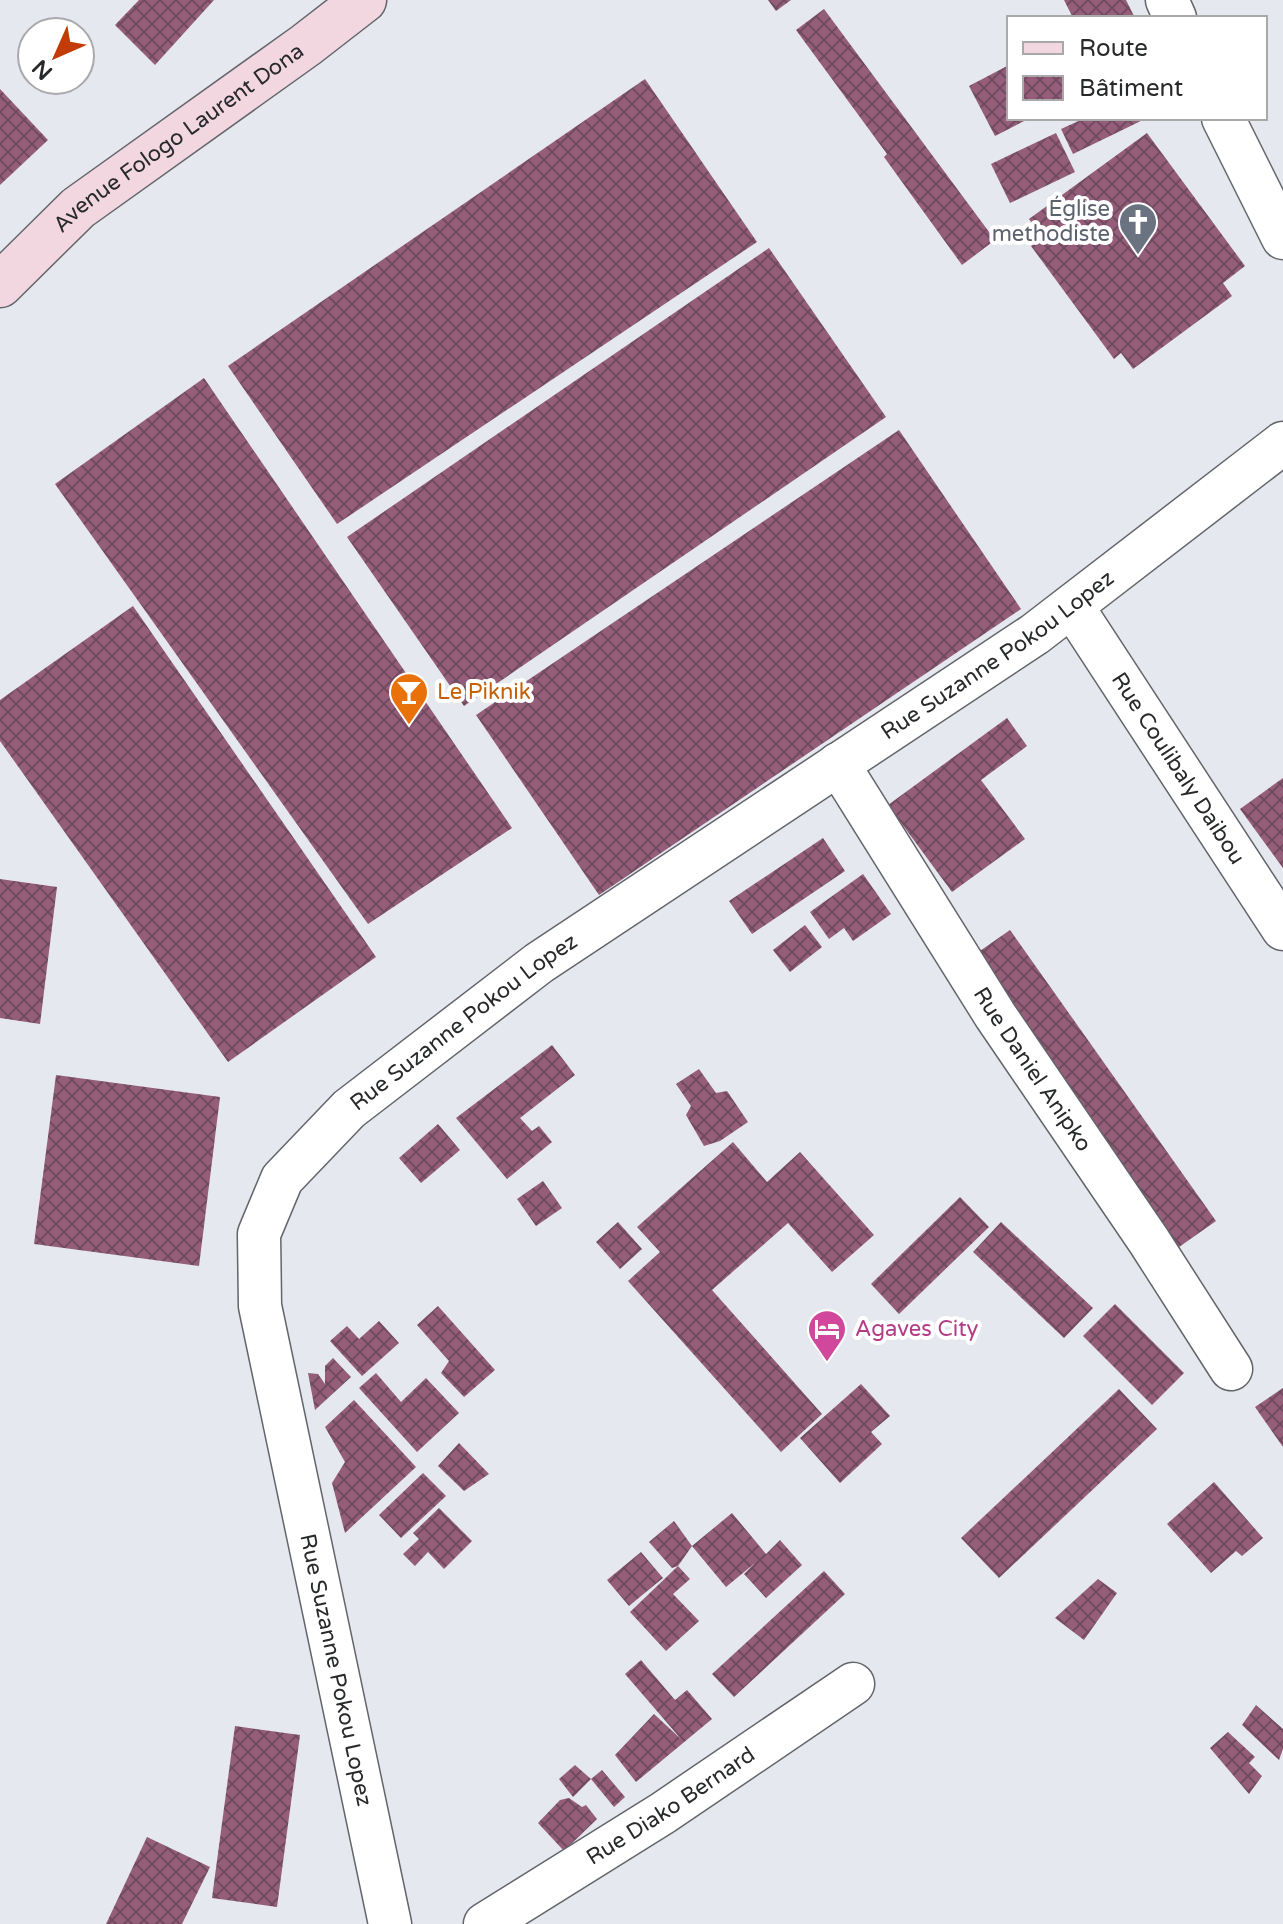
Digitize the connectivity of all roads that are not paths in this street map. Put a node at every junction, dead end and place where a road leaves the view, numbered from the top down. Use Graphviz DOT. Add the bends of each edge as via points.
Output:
graph roads {
  1 [pos="364,0"];
  2 [pos="1224,120"];
  3 [pos="1283,238"];
  4 [pos="0,285"];
  5 [pos="1283,443"];
  6 [pos="1072,606"];
  7 [pos="838,764"];
  8 [pos="1283,929"];
  9 [pos="1231,1369"];
  10 [pos="853,1684"];
  11 [pos="390,1924"];
  12 [pos="485,1924"];
  1 -- 4 [label="street, Avenue Fologo Laurent Dona" via="78,208"];
  2 -- 3 [label="street"];
  5 -- 6 [label="street, Rue Suzanne Pokou Lopez"];
  6 -- 7 [label="street, Rue Suzanne Pokou Lopez"];
  6 -- 8 [label="street, Rue Coulibaly Daibou"];
  7 -- 9 [label="street, Rue Daniel Anipko" via="995,1015"];
  7 -- 11 [label="street, Rue Suzanne Pokou Lopez" via="539,963 349,1109 282,1179 259,1234 260,1306"];
  10 -- 12 [label="street, Rue Diako Bernard" via="663,1813"];
}
